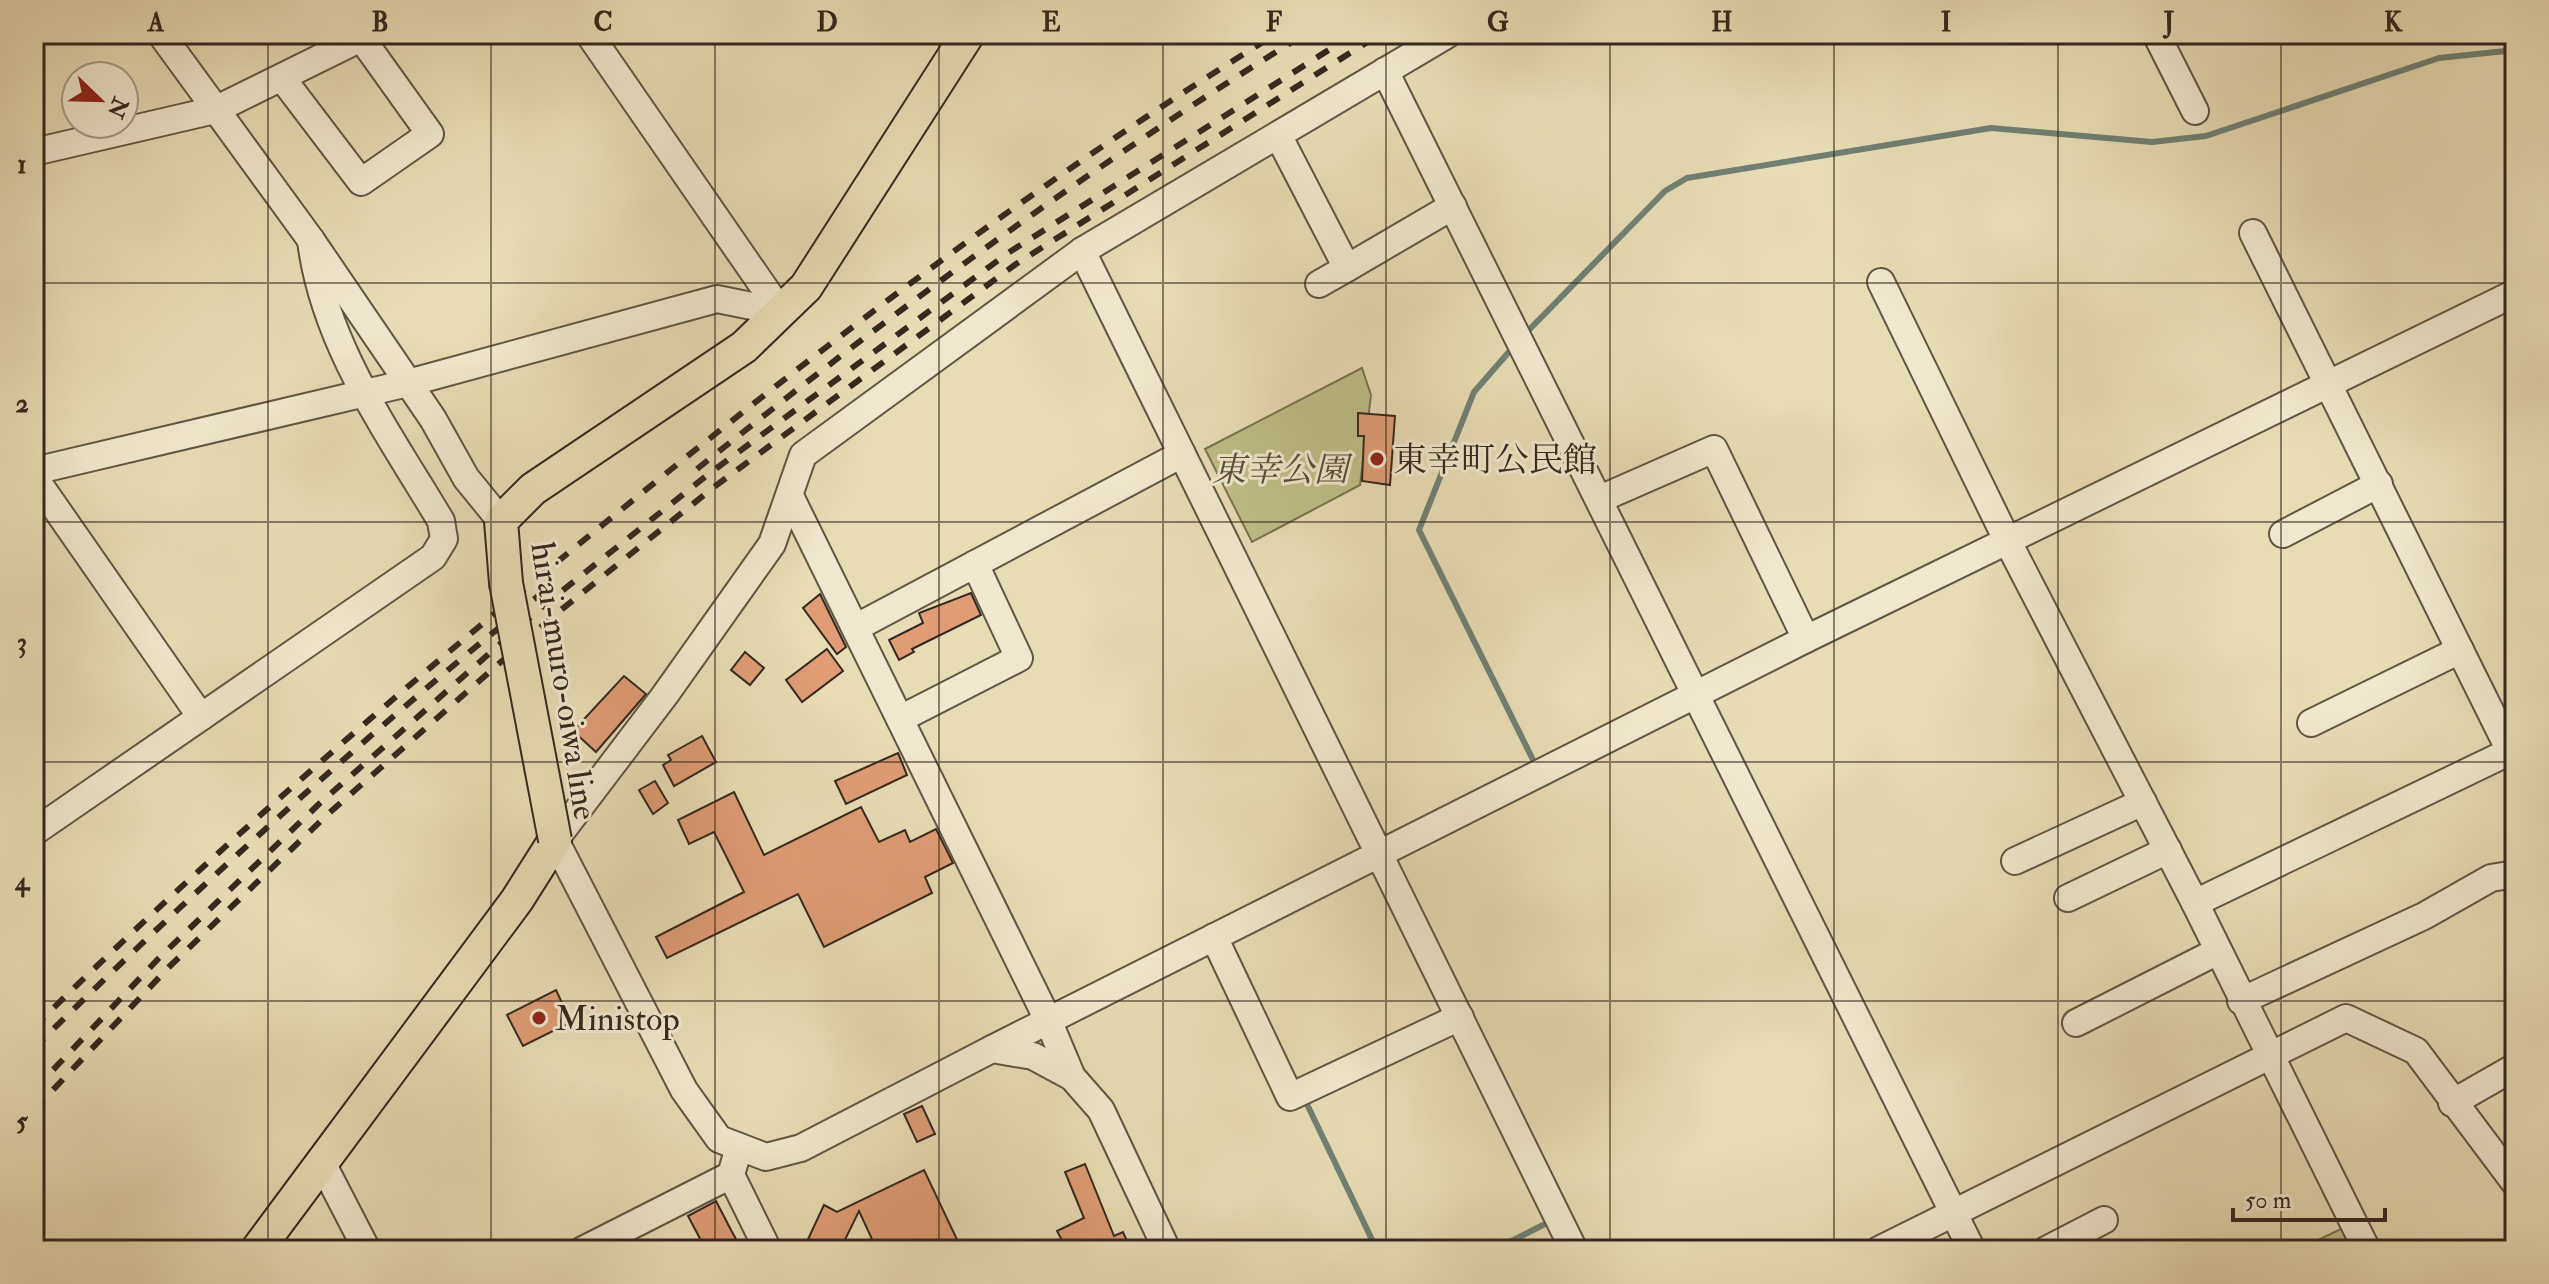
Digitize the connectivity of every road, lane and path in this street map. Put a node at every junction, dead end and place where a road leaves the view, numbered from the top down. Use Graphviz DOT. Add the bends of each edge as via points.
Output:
graph roads {
  1 [pos="161,34"];
  2 [pos="589,34"];
  3 [pos="968,34"];
  4 [pos="1448,34"];
  5 [pos="2156,34"];
  6 [pos="365,36"];
  7 [pos="1385,71"];
  8 [pos="282,78"];
  9 [pos="215,110"];
  10 [pos="2195,111"];
  11 [pos="1278,135"];
  12 [pos="34,152"];
  13 [pos="1453,206"];
  14 [pos="2253,233"];
  15 [pos="311,240"];
  16 [pos="1082,251"];
  17 [pos="1347,268"];
  18 [pos="1881,282"];
  19 [pos="1319,284"];
  20 [pos="2515,293"];
  21 [pos="781,312"];
  22 [pos="408,383"];
  23 [pos="2329,384"];
  24 [pos="364,393"];
  25 [pos="1182,454"];
  26 [pos="34,474"];
  27 [pos="2379,484"];
  28 [pos="790,496"];
  29 [pos="1600,499"];
  30 [pos="501,521"];
  31 [pos="2283,534"];
  32 [pos="2007,540"];
  33 [pos="975,564"];
  34 [pos="855,628"];
  35 [pos="1806,639"];
  36 [pos="2460,650"];
  37 [pos="1696,694"];
  38 [pos="201,717"];
  39 [pos="900,719"];
  40 [pos="2311,723"];
  41 [pos="2513,754"];
  42 [pos="2143,802"];
  43 [pos="34,832"];
  44 [pos="555,840"];
  45 [pos="2168,850"];
  46 [pos="1379,853"];
  47 [pos="2015,861"];
  48 [pos="2515,874"];
  49 [pos="2068,898"];
  50 [pos="2195,903"];
  51 [pos="1214,937"];
  52 [pos="2218,951"];
  53 [pos="2241,1001"];
  54 [pos="1460,1017"];
  55 [pos="1048,1020"];
  56 [pos="2076,1023"];
  57 [pos="992,1049"];
  58 [pos="2270,1058"];
  59 [pos="2515,1067"];
  60 [pos="1072,1077"];
  61 [pos="2452,1103"];
  62 [pos="739,1147"];
  63 [pos="322,1163"];
  64 [pos="731,1175"];
  65 [pos="2515,1183"];
  66 [pos="1953,1213"];
  67 [pos="2104,1220"];
  68 [pos="257,1250"];
  69 [pos="367,1250"];
  70 [pos="583,1250"];
  71 [pos="768,1250"];
  72 [pos="1167,1250"];
  73 [pos="1574,1250"];
  74 [pos="1879,1250"];
  75 [pos="1972,1250"];
  76 [pos="2046,1250"];
  77 [pos="2367,1250"];
  1 -- 9 [label="street"];
  2 -- 21 [label="street"];
  3 -- 21 [label="main road, hirai-muro-oiwa line" via="806,287"];
  4 -- 7 [label="street"];
  5 -- 10 [label="street"];
  6 -- 8 [label="street"];
  6 -- 8 [label="street" via="430,134 361,182"];
  7 -- 11 [label="street"];
  7 -- 13 [label="street"];
  8 -- 9 [label="street"];
  9 -- 12 [label="street"];
  9 -- 15 [label="street"];
  11 -- 16 [label="street"];
  11 -- 17 [label="street"];
  13 -- 17 [label="street"];
  13 -- 29 [label="street"];
  14 -- 23 [label="street"];
  15 -- 22 [label="street"];
  15 -- 24 [label="street" via="316,281"];
  16 -- 25 [label="street"];
  16 -- 28 [label="street" via="803,455"];
  17 -- 19 [label="street"];
  18 -- 32 [label="street"];
  20 -- 23 [label="street"];
  21 -- 22 [label="street" via="717,299"];
  21 -- 30 [label="main road, hirai-muro-oiwa line" via="744,347 533,489"];
  22 -- 24 [label="street"];
  22 -- 30 [label="street" via="466,478"];
  23 -- 27 [label="street"];
  23 -- 32 [label="street"];
  24 -- 26 [label="street"];
  24 -- 38 [label="street" via="441,521 444,539 433,557"];
  25 -- 33 [label="street"];
  25 -- 46 [label="street"];
  26 -- 38 [label="street"];
  27 -- 31 [label="street"];
  27 -- 36 [label="street"];
  28 -- 34 [label="street"];
  28 -- 44 [label="street" via="772,544"];
  29 -- 35 [label="street" via="1714,449"];
  29 -- 37 [label="street"];
  30 -- 44 [label="main road, hirai-muro-oiwa line, bridge" via="506,583"];
  32 -- 35 [label="street"];
  32 -- 42 [label="street"];
  33 -- 34 [label="street"];
  33 -- 39 [label="street" via="1019,658"];
  34 -- 39 [label="street"];
  35 -- 37 [label="street"];
  36 -- 40 [label="street"];
  36 -- 41 [label="street"];
  37 -- 46 [label="street"];
  37 -- 66 [label="street"];
  38 -- 43 [label="street"];
  39 -- 55 [label="street"];
  41 -- 50 [label="street"];
  42 -- 45 [label="street"];
  42 -- 47 [label="street"];
  44 -- 62 [label="street" via="684,1090 719,1139"];
  44 -- 63 [label="main road, hirai-muro-oiwa line" via="517,900"];
  45 -- 49 [label="street"];
  45 -- 50 [label="street"];
  46 -- 51 [label="street"];
  46 -- 54 [label="street"];
  48 -- 53 [label="street" via="2491,878 2424,916"];
  50 -- 52 [label="street"];
  51 -- 54 [label="street" via="1290,1097"];
  51 -- 55 [label="street"];
  52 -- 53 [label="street"];
  52 -- 56 [label="street"];
  53 -- 58 [label="street"];
  54 -- 73 [label="street"];
  55 -- 57 [label="street"];
  55 -- 60 [label="street"];
  57 -- 60 [label="street" via="1033,1056"];
  57 -- 62 [label="street" via="801,1148 766,1157"];
  58 -- 61 [label="street" via="2346,1018 2416,1051"];
  58 -- 66 [label="street"];
  58 -- 77 [label="street"];
  59 -- 61 [label="street"];
  60 -- 72 [label="street" via="1101,1110"];
  61 -- 65 [label="street"];
  62 -- 64 [label="street"];
  63 -- 68 [label="main road, hirai-muro-oiwa line"];
  63 -- 69 [label="street"];
  64 -- 70 [label="street"];
  64 -- 71 [label="street"];
  66 -- 74 [label="street"];
  66 -- 75 [label="street"];
  67 -- 76 [label="street"];
}
